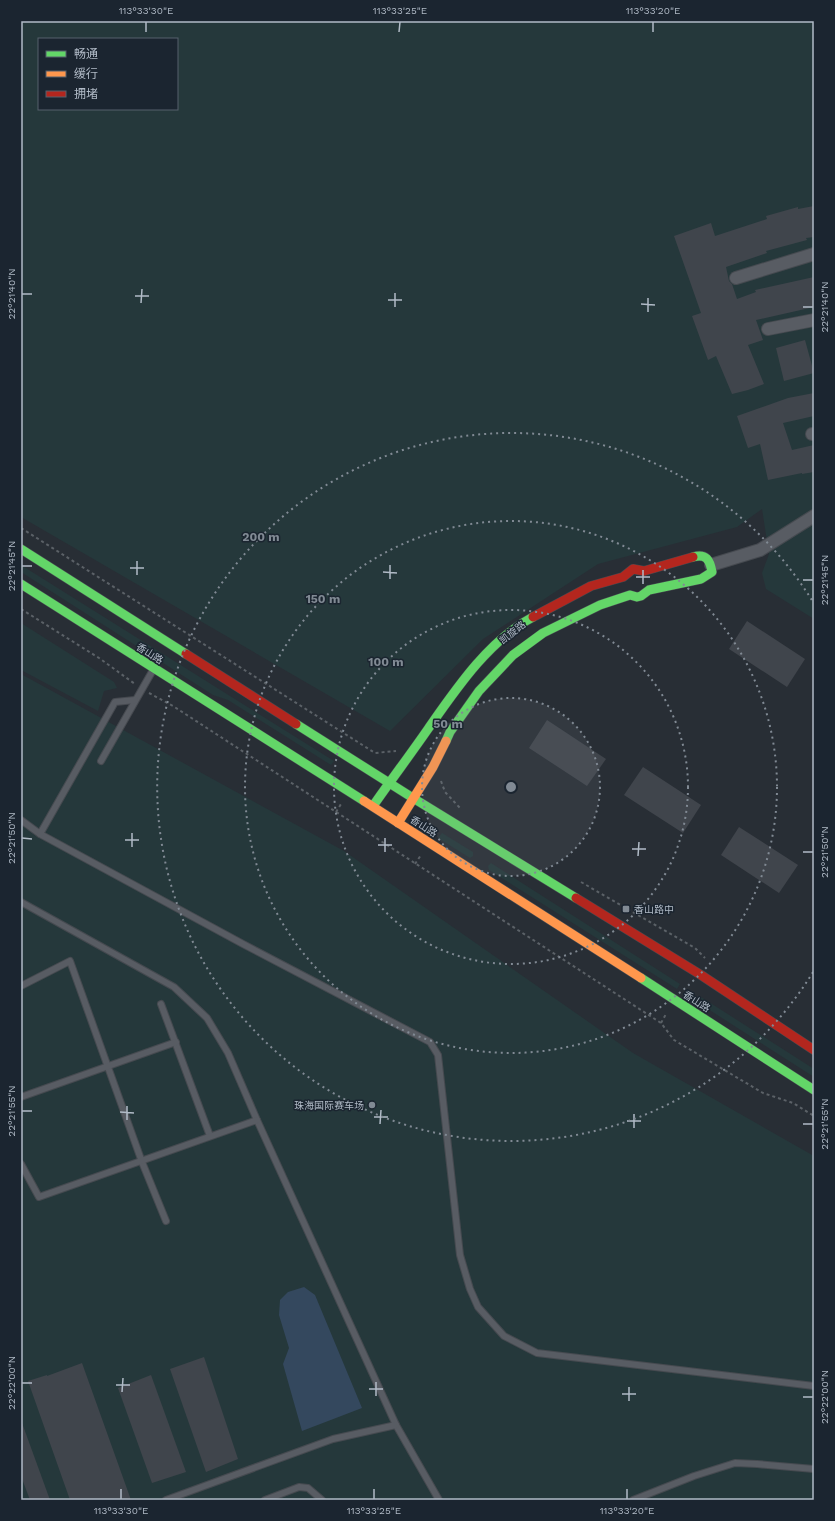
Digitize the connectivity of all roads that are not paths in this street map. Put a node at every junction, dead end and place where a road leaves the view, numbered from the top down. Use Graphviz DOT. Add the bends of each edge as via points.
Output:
graph roads {
  1 [pos="814,254"];
  2 [pos="736,278"];
  3 [pos="814,320"];
  4 [pos="768,329"];
  5 [pos="814,516"];
  6 [pos="21,549"];
  7 [pos="711,565"];
  8 [pos="644,571"];
  9 [pos="623,578"];
  10 [pos="21,584"];
  11 [pos="649,590"];
  12 [pos="630,595"];
  13 [pos="154,668"];
  14 [pos="135,700"];
  15 [pos="101,761"];
  16 [pos="390,783"];
  17 [pos="413,798"];
  18 [pos="373,806"];
  19 [pos="21,820"];
  20 [pos="398,823"];
  21 [pos="40,834"];
  22 [pos="21,902"];
  23 [pos="21,986"];
  24 [pos="161,1004"];
  25 [pos="176,1042"];
  26 [pos="814,1050"];
  27 [pos="108,1066"];
  28 [pos="814,1090"];
  29 [pos="21,1097"];
  30 [pos="257,1120"];
  31 [pos="210,1136"];
  32 [pos="142,1162"];
  33 [pos="21,1164"];
  34 [pos="166,1221"];
  35 [pos="814,1386"];
  36 [pos="396,1425"];
  37 [pos="814,1469"];
  38 [pos="166,1500"];
  39 [pos="265,1500"];
  40 [pos="322,1500"];
  41 [pos="438,1500"];
  42 [pos="633,1500"];
  1 -- 2 [label="street"];
  3 -- 4 [label="street"];
  5 -- 7 [label="street" via="760,550"];
  6 -- 16 [label="main road, 香山路"];
  7 -- 8 [label="main road, 凯旋路" via="707,558 700,556"];
  7 -- 11 [label="main road, 凯旋路" via="712,572 701,579"];
  8 -- 9 [label="main road, 凯旋路" via="638,568 629,570"];
  8 -- 11 [label="street" via="651,581"];
  9 -- 12 [label="street" via="623,587"];
  9 -- 16 [label="main road, 凯旋路" via="591,586 518,625 490,650 450,698"];
  10 -- 13 [label="main road, 香山路"];
  11 -- 12 [label="main road, 凯旋路" via="641,596"];
  12 -- 17 [label="main road, 凯旋路" via="572,618 543,633 513,655 479,691 450,732"];
  13 -- 14 [label="lane"];
  13 -- 18 [label="main road, 香山路"];
  14 -- 15 [label="lane"];
  14 -- 21 [label="lane" via="115,702"];
  16 -- 17 [label="main road, 香山路"];
  16 -- 18 [label="main road, 凯旋路"];
  17 -- 20 [label="main road, 凯旋路"];
  17 -- 26 [label="main road, 香山路" via="701,975"];
  18 -- 20 [label="main road, 香山路"];
  19 -- 21 [label="lane"];
  20 -- 28 [label="main road, 香山路"];
  21 -- 35 [label="lane" via="430,1042 438,1055 460,1255 478,1307 504,1336 537,1354"];
  22 -- 30 [label="lane" via="174,986 206,1018 225,1047"];
  23 -- 27 [label="lane" via="70,961"];
  24 -- 25 [label="lane"];
  25 -- 27 [label="lane"];
  25 -- 31 [label="lane"];
  27 -- 29 [label="lane"];
  27 -- 32 [label="lane"];
  30 -- 31 [label="lane"];
  30 -- 36 [label="lane"];
  31 -- 32 [label="lane"];
  32 -- 33 [label="lane" via="39,1197"];
  32 -- 34 [label="lane"];
  36 -- 38 [label="lane" via="333,1439"];
  36 -- 41 [label="lane"];
  37 -- 42 [label="lane" via="735,1463"];
  39 -- 40 [label="lane" via="299,1487 308,1488"];
}
